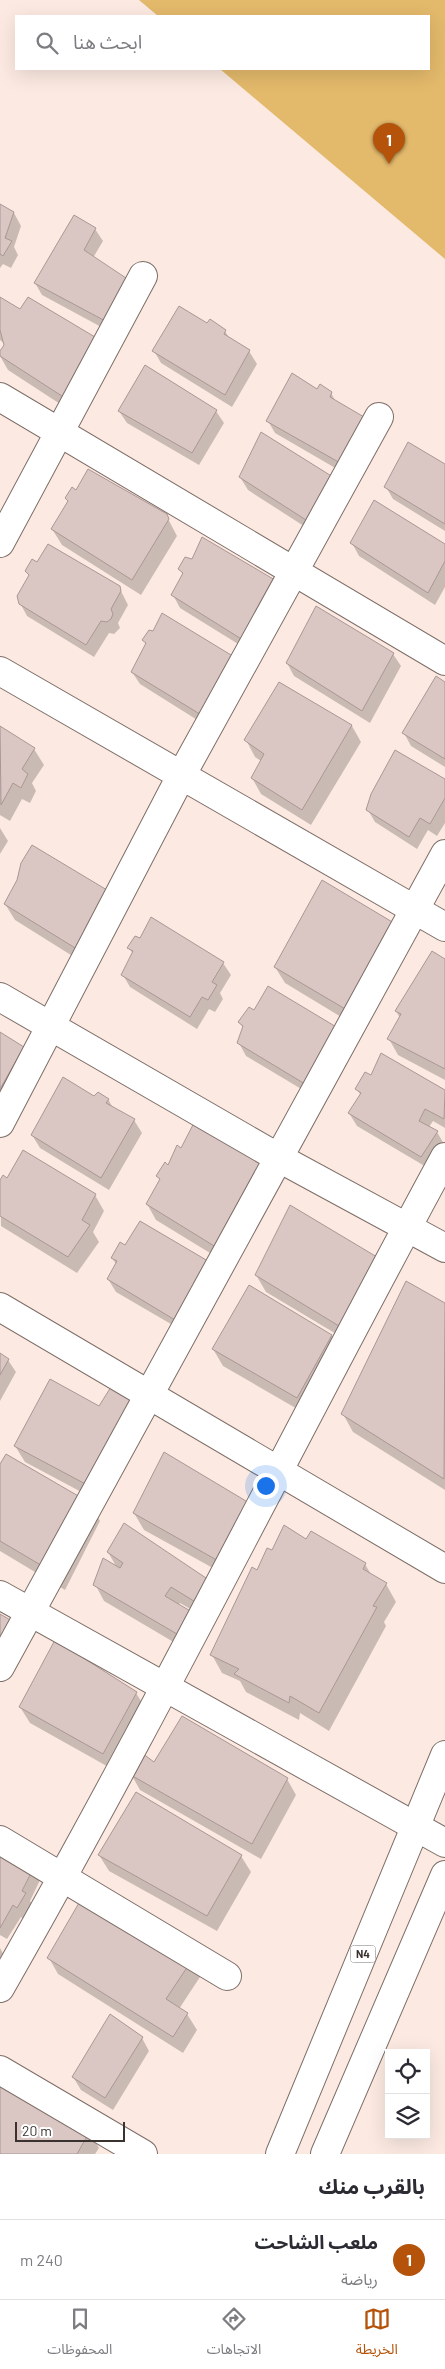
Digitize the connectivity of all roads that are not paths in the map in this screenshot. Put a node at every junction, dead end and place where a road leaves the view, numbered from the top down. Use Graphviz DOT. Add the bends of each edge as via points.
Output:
graph roads {
  1 [pos="143,276"];
  2 [pos="0,397"];
  3 [pos="379,417"];
  4 [pos="60,432"];
  5 [pos="0,544"];
  6 [pos="294,571"];
  7 [pos="445,661"];
  8 [pos="0,671"];
  9 [pos="181,776"];
  10 [pos="445,854"];
  11 [pos="414,910"];
  12 [pos="445,927"];
  13 [pos="0,997"];
  14 [pos="51,1026"];
  15 [pos="0,1123"];
  16 [pos="445,1157"];
  17 [pos="279,1158"];
  18 [pos="407,1227"];
  19 [pos="445,1248"];
  20 [pos="0,1307"];
  21 [pos="148,1396"];
  22 [pos="279,1472"];
  23 [pos="445,1569"];
  24 [pos="0,1595"];
  25 [pos="30,1613"];
  26 [pos="0,1667"];
  27 [pos="166,1688"];
  28 [pos="445,1754"];
  29 [pos="415,1827"];
  30 [pos="0,1840"];
  31 [pos="445,1843"];
  32 [pos="445,1875"];
  33 [pos="63,1878"];
  34 [pos="227,1976"];
  35 [pos="0,1988"];
  36 [pos="0,2070"];
  37 [pos="143,2154"];
  38 [pos="280,2154"];
  39 [pos="325,2154"];
  1 -- 4 [label="main road"];
  2 -- 4 [label="main road"];
  3 -- 6 [label="main road"];
  4 -- 5 [label="main road"];
  4 -- 6 [label="main road"];
  6 -- 7 [label="main road"];
  6 -- 9 [label="main road"];
  8 -- 9 [label="main road"];
  9 -- 11 [label="main road"];
  9 -- 14 [label="main road"];
  10 -- 11 [label="main road"];
  11 -- 12 [label="main road"];
  11 -- 17 [label="main road"];
  13 -- 14 [label="main road"];
  14 -- 15 [label="main road"];
  14 -- 17 [label="main road"];
  16 -- 18 [label="main road"];
  17 -- 18 [label="main road"];
  17 -- 21 [label="main road"];
  18 -- 19 [label="main road"];
  18 -- 22 [label="main road"];
  20 -- 21 [label="main road"];
  21 -- 22 [label="main road"];
  21 -- 25 [label="main road"];
  22 -- 23 [label="main road"];
  22 -- 27 [label="main road"];
  24 -- 25 [label="main road"];
  25 -- 26 [label="main road"];
  25 -- 27 [label="main road"];
  27 -- 29 [label="main road"];
  27 -- 33 [label="main road"];
  28 -- 29 [label="main road, N4"];
  29 -- 31 [label="main road"];
  29 -- 38 [label="main road, N4"];
  30 -- 33 [label="main road"];
  32 -- 39 [label="main road"];
  33 -- 34 [label="main road"];
  33 -- 35 [label="main road"];
  36 -- 37 [label="main road"];
}
